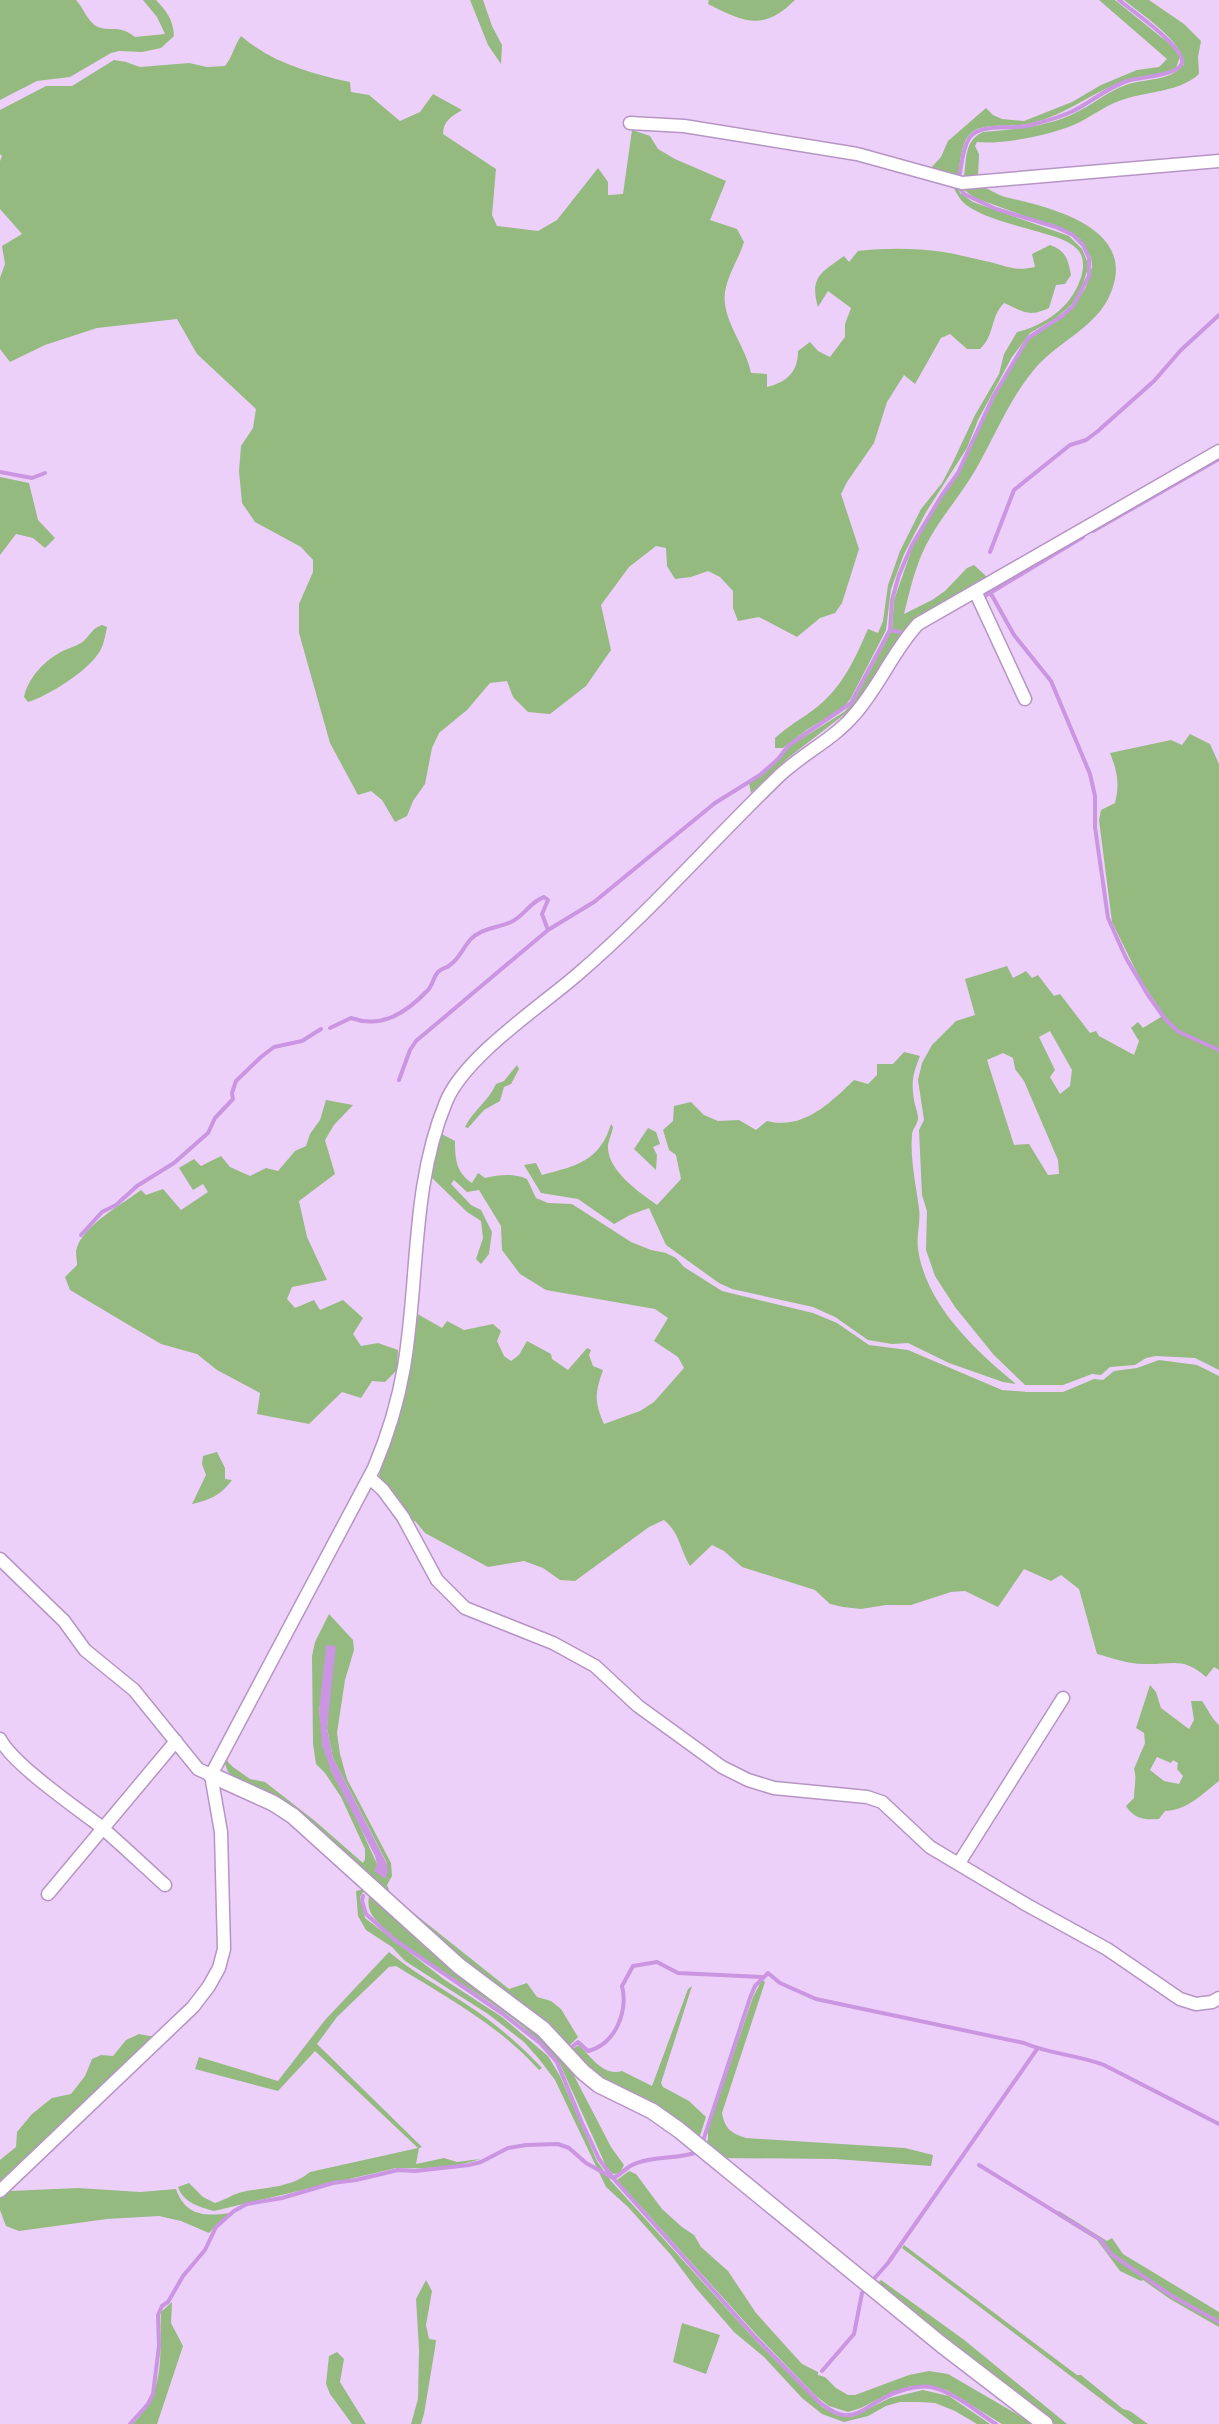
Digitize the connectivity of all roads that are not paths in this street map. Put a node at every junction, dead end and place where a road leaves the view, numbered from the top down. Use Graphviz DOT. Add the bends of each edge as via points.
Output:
graph roads {
  1 [pos="630,123"];
  2 [pos="1219,161"];
  3 [pos="1219,451"];
  4 [pos="975,591"];
  5 [pos="1025,699"];
  6 [pos="369,1477"];
  7 [pos="0,1559"];
  8 [pos="1063,1698"];
  9 [pos="0,1739"];
  10 [pos="176,1741"];
  11 [pos="211,1775"];
  12 [pos="102,1828"];
  13 [pos="958,1863"];
  14 [pos="165,1885"];
  15 [pos="48,1894"];
  16 [pos="1219,1998"];
  17 [pos="0,2191"];
  18 [pos="1045,2424"];
  1 -- 2 [label="street" via="684,126 857,154 959,182"];
  3 -- 4 [label="street"];
  4 -- 5 [label="street"];
  4 -- 6 [label="street" via="918,624 854,715 780,775 639,918 488,1049 459,1079 447,1099 428,1158 420,1197 404,1366 392,1425"];
  6 -- 11 [label="street"];
  6 -- 13 [label="street" via="403,1517 437,1580 465,1608 553,1643 595,1666 638,1706 722,1767 774,1788 867,1797 882,1802 930,1847"];
  7 -- 10 [label="street" via="64,1621 85,1650 134,1690"];
  8 -- 13 [label="street"];
  9 -- 12 [label="street" via="39,1778"];
  10 -- 11 [label="street" via="198,1769"];
  10 -- 12 [label="street"];
  11 -- 17 [label="street" via="221,1832 223,1875 224,1949 219,1968 193,2007"];
  11 -- 18 [label="street" via="293,1816 459,1966 543,2029 598,2085 652,2111 679,2130"];
  12 -- 14 [label="street"];
  12 -- 15 [label="street"];
  13 -- 16 [label="street" via="1107,1949 1180,1999 1196,2004"];
}
